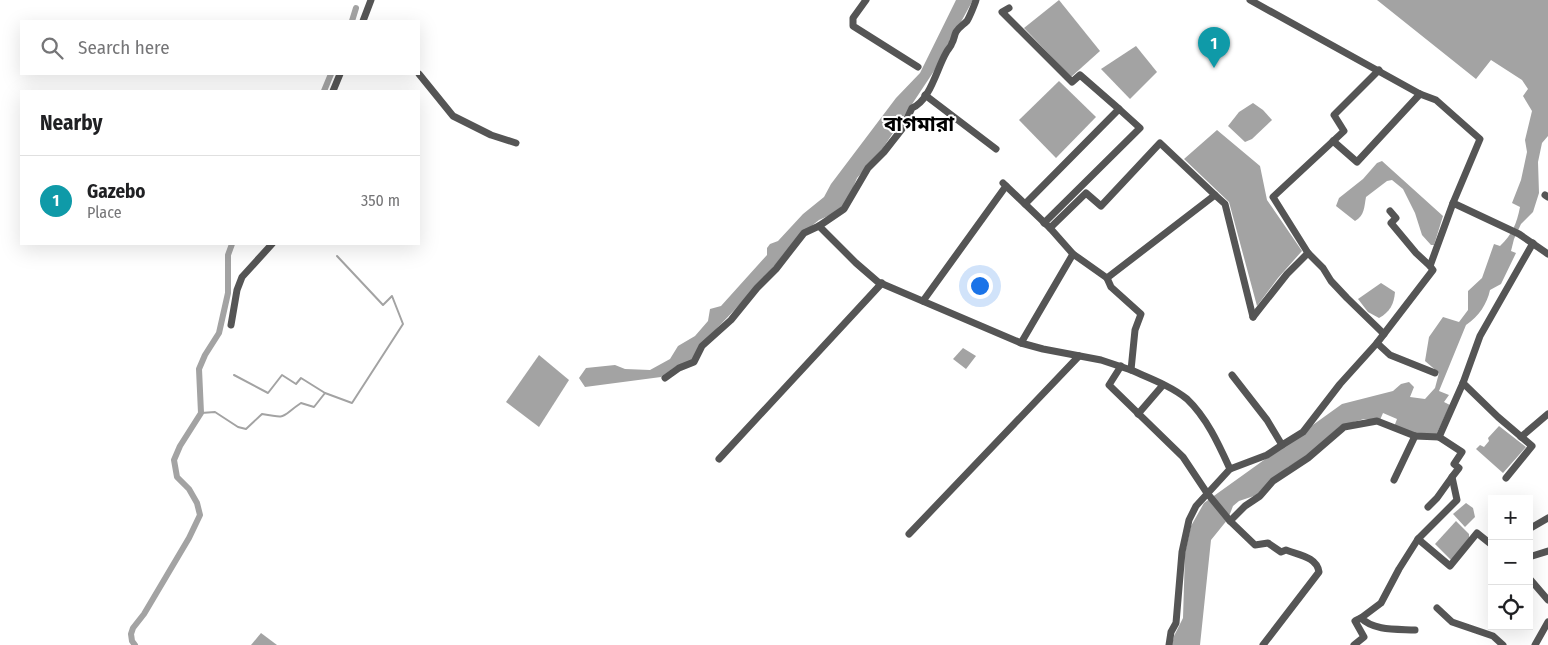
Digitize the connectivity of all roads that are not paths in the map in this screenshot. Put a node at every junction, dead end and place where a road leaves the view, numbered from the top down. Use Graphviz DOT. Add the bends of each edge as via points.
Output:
graph roads {
  1 [pos="371,0"];
  2 [pos="866,0"];
  3 [pos="976,0"];
  4 [pos="1250,0"];
  5 [pos="1009,8"];
  6 [pos="363,20"];
  7 [pos="918,68"];
  8 [pos="1379,70"];
  9 [pos="340,75"];
  10 [pos="419,75"];
  11 [pos="333,90"];
  12 [pos="1420,94"];
  13 [pos="925,95"];
  14 [pos="1119,109"];
  15 [pos="1333,142"];
  16 [pos="516,144"];
  17 [pos="996,149"];
  18 [pos="1215,195"];
  19 [pos="1453,203"];
  20 [pos="1025,204"];
  21 [pos="1390,211"];
  22 [pos="1047,225"];
  23 [pos="819,226"];
  24 [pos="1533,243"];
  25 [pos="271,245"];
  26 [pos="1308,253"];
  27 [pos="1073,254"];
  28 [pos="1548,254"];
  29 [pos="1430,266"];
  30 [pos="1107,278"];
  31 [pos="882,283"];
  32 [pos="923,301"];
  33 [pos="230,325"];
  34 [pos="1384,334"];
  35 [pos="1021,343"];
  36 [pos="1377,343"];
  37 [pos="1079,356"];
  38 [pos="1121,366"];
  39 [pos="1131,370"];
  40 [pos="1435,373"];
  41 [pos="1232,374"];
  42 [pos="665,378"];
  43 [pos="1463,383"];
  44 [pos="1163,385"];
  45 [pos="1138,414"];
  46 [pos="1548,414"];
  47 [pos="1414,436"];
  48 [pos="1439,437"];
  49 [pos="1521,437"];
  50 [pos="1282,445"];
  51 [pos="719,459"];
  52 [pos="1230,469"];
  53 [pos="1452,477"];
  54 [pos="1506,478"];
  55 [pos="1394,480"];
  56 [pos="1208,494"];
  57 [pos="1428,507"];
  58 [pos="1548,518"];
  59 [pos="1229,520"];
  60 [pos="1533,527"];
  61 [pos="909,534"];
  62 [pos="1418,539"];
  63 [pos="1488,541"];
  64 [pos="1548,551"];
  65 [pos="1533,557"];
  66 [pos="1533,583"];
  67 [pos="1548,600"];
  68 [pos="1437,608"];
  69 [pos="1361,618"];
  70 [pos="1548,622"];
  71 [pos="1415,630"];
  72 [pos="1168,645"];
  73 [pos="1263,645"];
  74 [pos="1354,645"];
  75 [pos="1503,645"];
  76 [pos="1534,645"];
  1 -- 6 [label="street"];
  2 -- 7 [label="street" via="853,18 853,26"];
  3 -- 13 [label="street"];
  4 -- 8 [label="street"];
  5 -- 14 [label="street" via="1002,12 1072,82 1080,75"];
  8 -- 12 [label="street"];
  8 -- 15 [label="street" via="1334,115 1344,131"];
  9 -- 11 [label="street"];
  10 -- 16 [label="street" via="453,116"];
  12 -- 15 [label="street" via="1357,162"];
  12 -- 19 [label="street" via="1436,100 1480,139"];
  13 -- 17 [label="street"];
  13 -- 23 [label="street" via="912,108 902,129 868,168 844,209"];
  14 -- 20 [label="street"];
  14 -- 22 [label="street" via="1140,128"];
  15 -- 26 [label="street" via="1273,197"];
  18 -- 22 [label="street" via="1160,143 1101,206 1086,193"];
  18 -- 26 [label="street" via="1226,204 1253,317"];
  18 -- 30 [label="street"];
  19 -- 24 [label="street"];
  19 -- 29 [label="street"];
  20 -- 22 [label="street"];
  20 -- 32 [label="street" via="1004,185"];
  21 -- 29 [label="street" via="1396,218 1391,223"];
  22 -- 27 [label="street"];
  23 -- 31 [label="street" via="856,263"];
  23 -- 42 [label="street" via="798,239 731,320 702,346 694,362"];
  24 -- 28 [label="street"];
  24 -- 43 [label="street" via="1480,336"];
  25 -- 33 [label="street" via="242,277"];
  26 -- 34 [label="street" via="1341,293"];
  27 -- 30 [label="street"];
  27 -- 35 [label="street"];
  29 -- 34 [label="street" via="1433,270"];
  30 -- 39 [label="street" via="1111,287 1141,314 1135,330"];
  31 -- 32 [label="street"];
  31 -- 51 [label="street"];
  32 -- 35 [label="street"];
  34 -- 36 [label="street"];
  35 -- 37 [label="street"];
  36 -- 40 [label="street" via="1390,356"];
  36 -- 50 [label="street" via="1303,432"];
  37 -- 38 [label="street"];
  37 -- 61 [label="street"];
  38 -- 39 [label="street"];
  38 -- 45 [label="street" via="1109,385"];
  39 -- 44 [label="street"];
  41 -- 50 [label="street"];
  43 -- 48 [label="street"];
  43 -- 49 [label="street"];
  44 -- 45 [label="street"];
  44 -- 52 [label="street" via="1185,398 1197,411 1216,438"];
  45 -- 56 [label="street" via="1182,457"];
  46 -- 49 [label="street"];
  47 -- 48 [label="street"];
  47 -- 55 [label="street"];
  47 -- 59 [label="street" via="1376,421 1344,427 1308,458 1273,481 1260,496"];
  48 -- 53 [label="street" via="1462,452 1454,464 1459,468"];
  49 -- 54 [label="street" via="1532,446"];
  50 -- 52 [label="street" via="1267,455"];
  52 -- 56 [label="street"];
  53 -- 57 [label="street"];
  53 -- 62 [label="street" via="1457,500"];
  56 -- 59 [label="street"];
  56 -- 72 [label="street" via="1196,506 1189,520 1182,552 1176,623"];
  58 -- 60 [label="street"];
  59 -- 73 [label="street" via="1255,544 1268,543 1281,552 1286,550 1312,560 1318,566 1319,572"];
  62 -- 63 [label="street" via="1450,566 1477,533"];
  62 -- 69 [label="street" via="1381,603"];
  64 -- 65 [label="street"];
  66 -- 67 [label="street"];
  68 -- 75 [label="street" via="1452,622 1492,636"];
  69 -- 71 [label="street" via="1382,628"];
  69 -- 74 [label="street" via="1355,621 1364,636"];
  70 -- 76 [label="street"];
}
